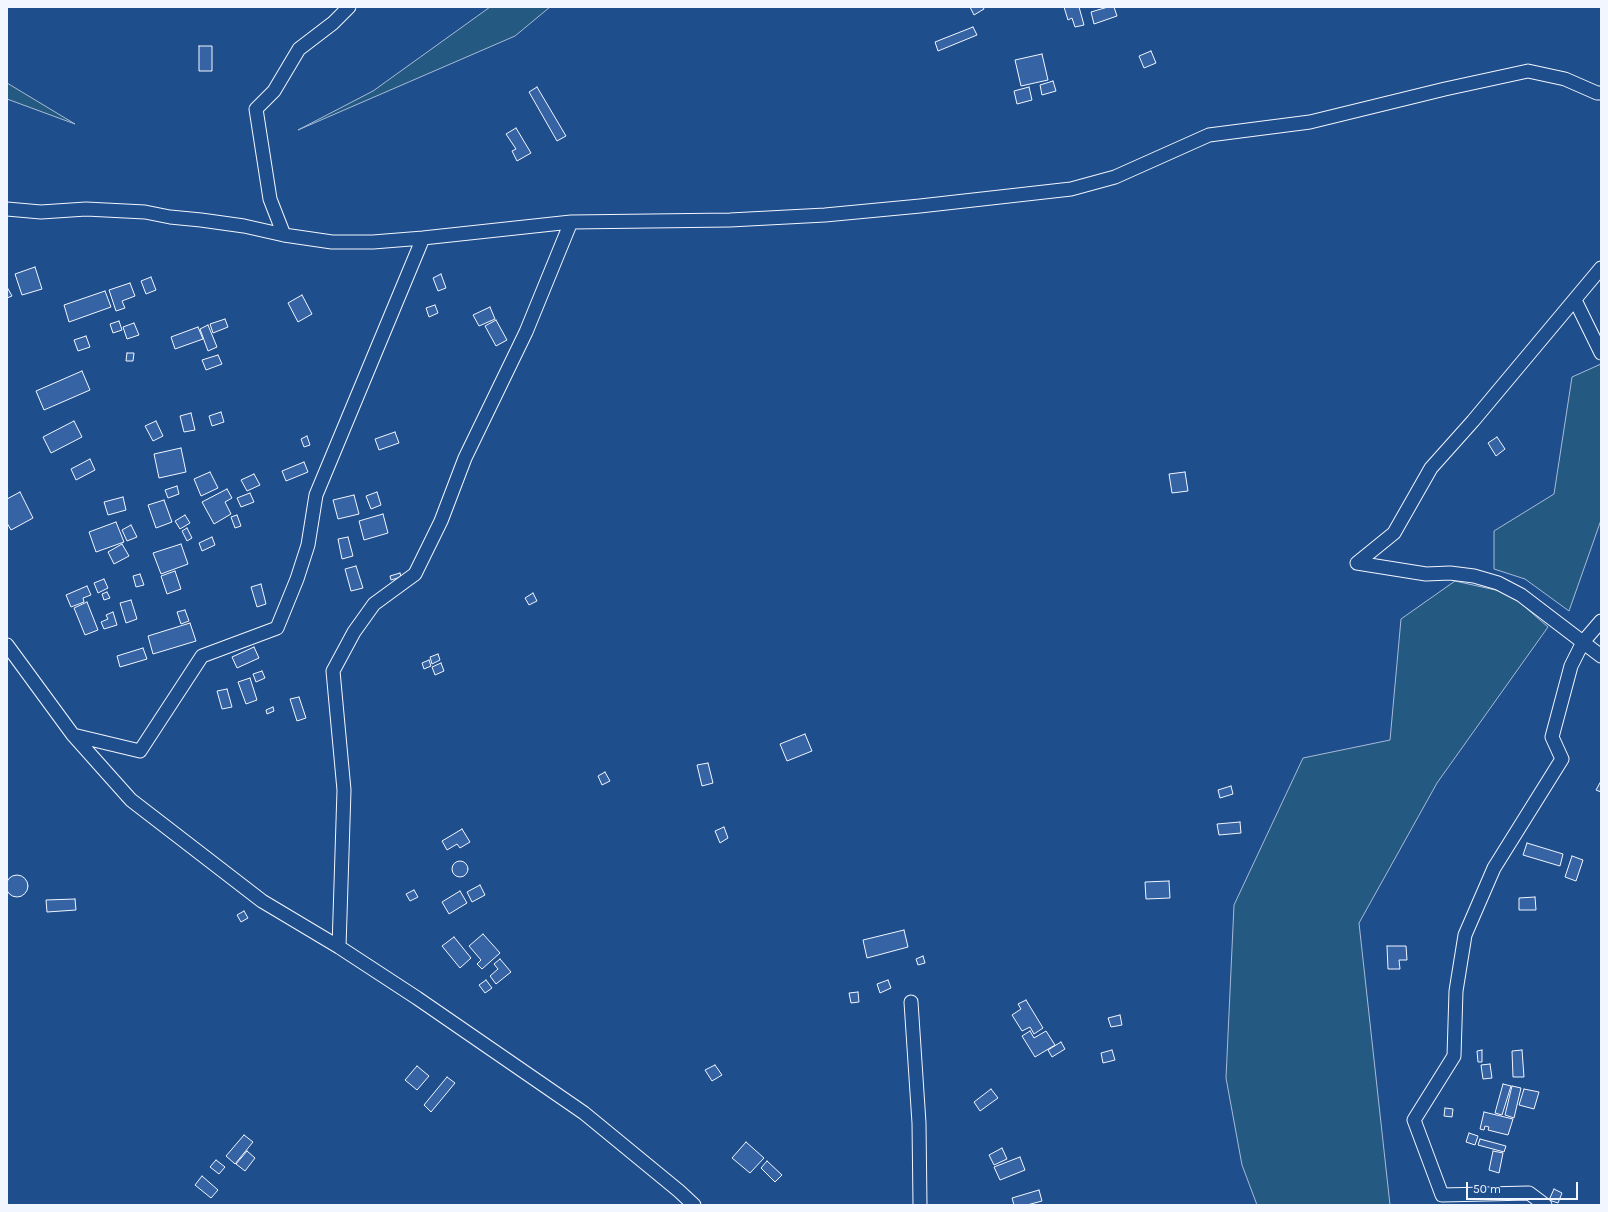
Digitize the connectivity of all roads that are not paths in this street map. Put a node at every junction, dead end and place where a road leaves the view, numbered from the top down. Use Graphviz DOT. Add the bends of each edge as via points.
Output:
graph roads {
  1 [pos="349,7"];
  2 [pos="1601,93"];
  3 [pos="7,209"];
  4 [pos="571,222"];
  5 [pos="284,235"];
  6 [pos="423,238"];
  7 [pos="1601,268"];
  8 [pos="1575,300"];
  9 [pos="1601,353"];
  10 [pos="1601,621"];
  11 [pos="1583,642"];
  12 [pos="7,645"];
  13 [pos="1601,656"];
  14 [pos="73,735"];
  15 [pos="340,948"];
  16 [pos="911,1002"];
  17 [pos="694,1205"];
  18 [pos="920,1205"];
  19 [pos="1545,1205"];
  1 -- 5 [label="street" via="299,50 274,91 256,109 270,199"];
  2 -- 4 [label="street" via="1565,80 1528,71 1310,122 1209,135 1115,177 1071,189 825,215 730,220"];
  3 -- 5 [label="street" via="41,212 86,209 146,212 244,226"];
  4 -- 6 [label="street"];
  4 -- 15 [label="street" via="526,332 465,458 441,521 415,574 374,604 354,632 333,671 344,790"];
  5 -- 6 [label="street" via="332,242"];
  6 -- 14 [label="street" via="316,495 308,545 278,628 202,656 140,751"];
  7 -- 8 [label="street"];
  8 -- 9 [label="street"];
  8 -- 11 [label="street" via="1431,468 1394,533 1357,563 1426,574 1474,576 1498,583 1521,595"];
  10 -- 11 [label="street"];
  11 -- 13 [label="street"];
  11 -- 19 [label="street" via="1571,666 1552,737 1562,759 1494,868 1465,935 1456,991 1454,1056 1414,1120 1442,1194 1529,1193"];
  12 -- 14 [label="street"];
  14 -- 15 [label="street" via="131,800 262,901"];
  15 -- 17 [label="street" via="584,1113"];
  16 -- 18 [label="street" via="919,1123"];
}
